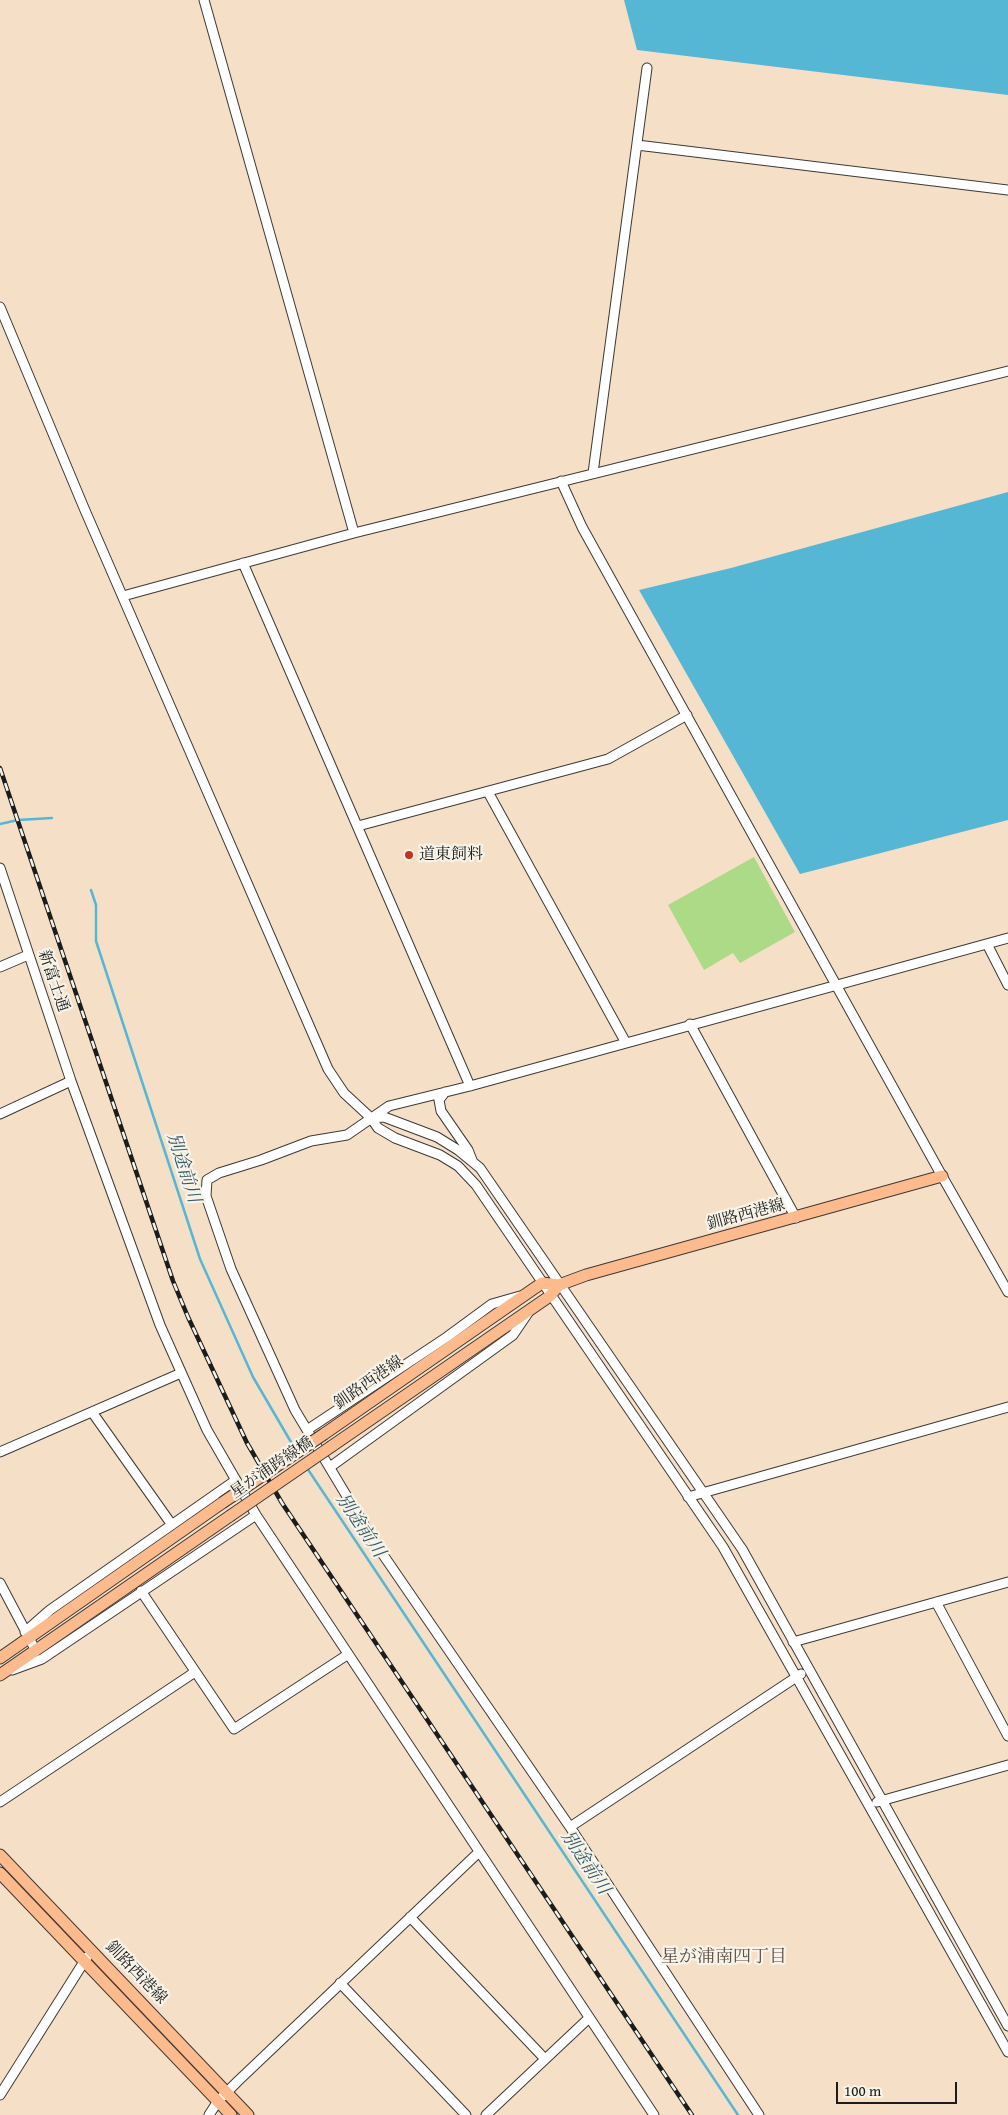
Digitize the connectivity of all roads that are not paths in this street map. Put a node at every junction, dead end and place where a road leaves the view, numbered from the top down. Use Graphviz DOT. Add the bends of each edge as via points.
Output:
graph roads {
  1 [pos="204,0"];
  2 [pos="647,68"];
  3 [pos="637,144"];
  4 [pos="1008,190"];
  5 [pos="0,307"];
  6 [pos="1008,371"];
  7 [pos="593,473"];
  8 [pos="561,481"];
  9 [pos="354,533"];
  10 [pos="243,563"];
  11 [pos="123,596"];
  12 [pos="687,715"];
  13 [pos="488,792"];
  14 [pos="358,826"];
  15 [pos="0,868"];
  16 [pos="1008,938"];
  17 [pos="987,944"];
  18 [pos="28,954"];
  19 [pos="0,967"];
  20 [pos="1008,985"];
  21 [pos="837,986"];
  22 [pos="690,1024"];
  23 [pos="626,1043"];
  24 [pos="71,1081"];
  25 [pos="470,1086"];
  26 [pos="445,1092"];
  27 [pos="0,1114"];
  28 [pos="371,1118"];
  29 [pos="474,1162"];
  30 [pos="942,1176"];
  31 [pos="796,1218"];
  32 [pos="542,1284"];
  33 [pos="559,1285"];
  34 [pos="1008,1291"];
  35 [pos="525,1295"];
  36 [pos="550,1296"];
  37 [pos="533,1307"];
  38 [pos="181,1373"];
  39 [pos="1008,1407"];
  40 [pos="92,1412"];
  41 [pos="307,1430"];
  42 [pos="324,1434"];
  43 [pos="332,1446"];
  44 [pos="0,1452"];
  45 [pos="330,1467"];
  46 [pos="236,1480"];
  47 [pos="702,1493"];
  48 [pos="688,1497"];
  49 [pos="256,1515"];
  50 [pos="172,1525"];
  51 [pos="1008,1582"];
  52 [pos="0,1583"];
  53 [pos="141,1591"];
  54 [pos="936,1602"];
  55 [pos="27,1635"];
  56 [pos="793,1642"];
  57 [pos="36,1651"];
  58 [pos="347,1654"];
  59 [pos="0,1658"];
  60 [pos="809,1670"];
  61 [pos="195,1672"];
  62 [pos="1,1674"];
  63 [pos="796,1676"];
  64 [pos="1008,1736"];
  65 [pos="1008,1765"];
  66 [pos="882,1800"];
  67 [pos="0,1802"];
  68 [pos="869,1805"];
  69 [pos="570,1827"];
  70 [pos="479,1852"];
  71 [pos="0,1855"];
  72 [pos="0,1872"];
  73 [pos="410,1917"];
  74 [pos="91,1950"];
  75 [pos="84,1960"];
  76 [pos="340,1983"];
  77 [pos="589,2018"];
  78 [pos="1008,2026"];
  79 [pos="1008,2052"];
  80 [pos="545,2059"];
  81 [pos="0,2095"];
  82 [pos="222,2097"];
  83 [pos="209,2115"];
  84 [pos="231,2115"];
  85 [pos="248,2115"];
  86 [pos="466,2115"];
  87 [pos="486,2115"];
  88 [pos="654,2115"];
  89 [pos="759,2115"];
  1 -- 9 [label="street"];
  2 -- 3 [label="street"];
  3 -- 4 [label="street"];
  3 -- 7 [label="street"];
  5 -- 11 [label="street"];
  6 -- 7 [label="street"];
  7 -- 8 [label="street"];
  8 -- 9 [label="street"];
  8 -- 12 [label="street" via="582,527"];
  9 -- 10 [label="street"];
  10 -- 11 [label="street"];
  10 -- 14 [label="street"];
  11 -- 28 [label="street" via="328,1069 344,1093"];
  12 -- 13 [label="street" via="608,759"];
  12 -- 21 [label="street"];
  13 -- 14 [label="street"];
  13 -- 23 [label="street"];
  14 -- 25 [label="street"];
  15 -- 18 [label="street, 新富士通"];
  16 -- 17 [label="street"];
  17 -- 20 [label="street"];
  17 -- 21 [label="street"];
  18 -- 19 [label="street"];
  18 -- 24 [label="street, 新富士通"];
  21 -- 22 [label="street"];
  21 -- 30 [label="street"];
  22 -- 23 [label="street"];
  22 -- 31 [label="street"];
  23 -- 25 [label="street"];
  24 -- 27 [label="street"];
  24 -- 38 [label="street, 新富士通" via="160,1325"];
  25 -- 26 [label="street"];
  26 -- 28 [label="street" via="389,1106"];
  26 -- 29 [label="street" via="439,1100 440,1112"];
  28 -- 29 [label="street" via="384,1117 437,1137"];
  28 -- 32 [label="street" via="378,1128 395,1138 420,1146 458,1166 476,1185"];
  28 -- 41 [label="street" via="347,1134 311,1141 219,1173 208,1180 206,1196 231,1269"];
  29 -- 33 [label="street"];
  30 -- 31 [label="main road, 釧路西港線"];
  30 -- 34 [label="street"];
  31 -- 33 [label="main road, 釧路西港線"];
  32 -- 33 [label="main road, 釧路西港線"];
  32 -- 35 [label="main road, 釧路西港線"];
  32 -- 36 [label="street"];
  33 -- 36 [label="main road, 釧路西港線"];
  33 -- 47 [label="street"];
  35 -- 41 [label="street" via="492,1304 448,1337"];
  35 -- 42 [label="main road, 釧路西港線"];
  36 -- 37 [label="main road, 釧路西港線"];
  36 -- 48 [label="street"];
  37 -- 43 [label="main road, 釧路西港線"];
  37 -- 45 [label="street" via="513,1335"];
  38 -- 40 [label="street"];
  38 -- 46 [label="street, 新富士通" via="207,1430"];
  39 -- 47 [label="street"];
  40 -- 44 [label="street"];
  40 -- 50 [label="street"];
  41 -- 45 [label="street"];
  42 -- 55 [label="main road, 星が浦跨線橋, bridge"];
  43 -- 57 [label="main road, 星が浦跨線橋, bridge"];
  45 -- 69 [label="street" via="375,1542"];
  46 -- 49 [label="street, 新富士通"];
  46 -- 50 [label="street"];
  47 -- 48 [label="street"];
  47 -- 56 [label="street" via="742,1549"];
  48 -- 63 [label="street" via="723,1547"];
  49 -- 53 [label="street"];
  49 -- 58 [label="street, 新富士通"];
  50 -- 55 [label="street" via="50,1610"];
  51 -- 54 [label="street"];
  52 -- 55 [label="street"];
  53 -- 61 [label="street"];
  53 -- 62 [label="street" via="42,1659"];
  54 -- 56 [label="street"];
  54 -- 64 [label="street"];
  55 -- 57 [label="street"];
  55 -- 59 [label="main road"];
  56 -- 60 [label="street"];
  57 -- 62 [label="main road"];
  58 -- 61 [label="street" via="234,1729"];
  58 -- 70 [label="street, 新富士通"];
  60 -- 63 [label="street"];
  60 -- 66 [label="street"];
  61 -- 67 [label="street"];
  63 -- 68 [label="street"];
  63 -- 69 [label="street"];
  65 -- 66 [label="street"];
  66 -- 68 [label="street"];
  66 -- 78 [label="street"];
  68 -- 79 [label="street"];
  69 -- 89 [label="street"];
  70 -- 73 [label="street"];
  70 -- 77 [label="street, 新富士通"];
  71 -- 74 [label="main road, 釧路西港線"];
  72 -- 75 [label="main road, 釧路西港線"];
  73 -- 76 [label="street"];
  73 -- 80 [label="street"];
  74 -- 75 [label="street"];
  74 -- 82 [label="main road, 釧路西港線"];
  75 -- 81 [label="street"];
  75 -- 82 [label="main road, 釧路西港線"];
  76 -- 82 [label="street"];
  76 -- 86 [label="street"];
  77 -- 80 [label="street"];
  77 -- 88 [label="street, 新富士通"];
  80 -- 87 [label="street"];
  82 -- 83 [label="street"];
  82 -- 84 [label="main road, 釧路西港線"];
  82 -- 85 [label="main road, 釧路西港線"];
}
